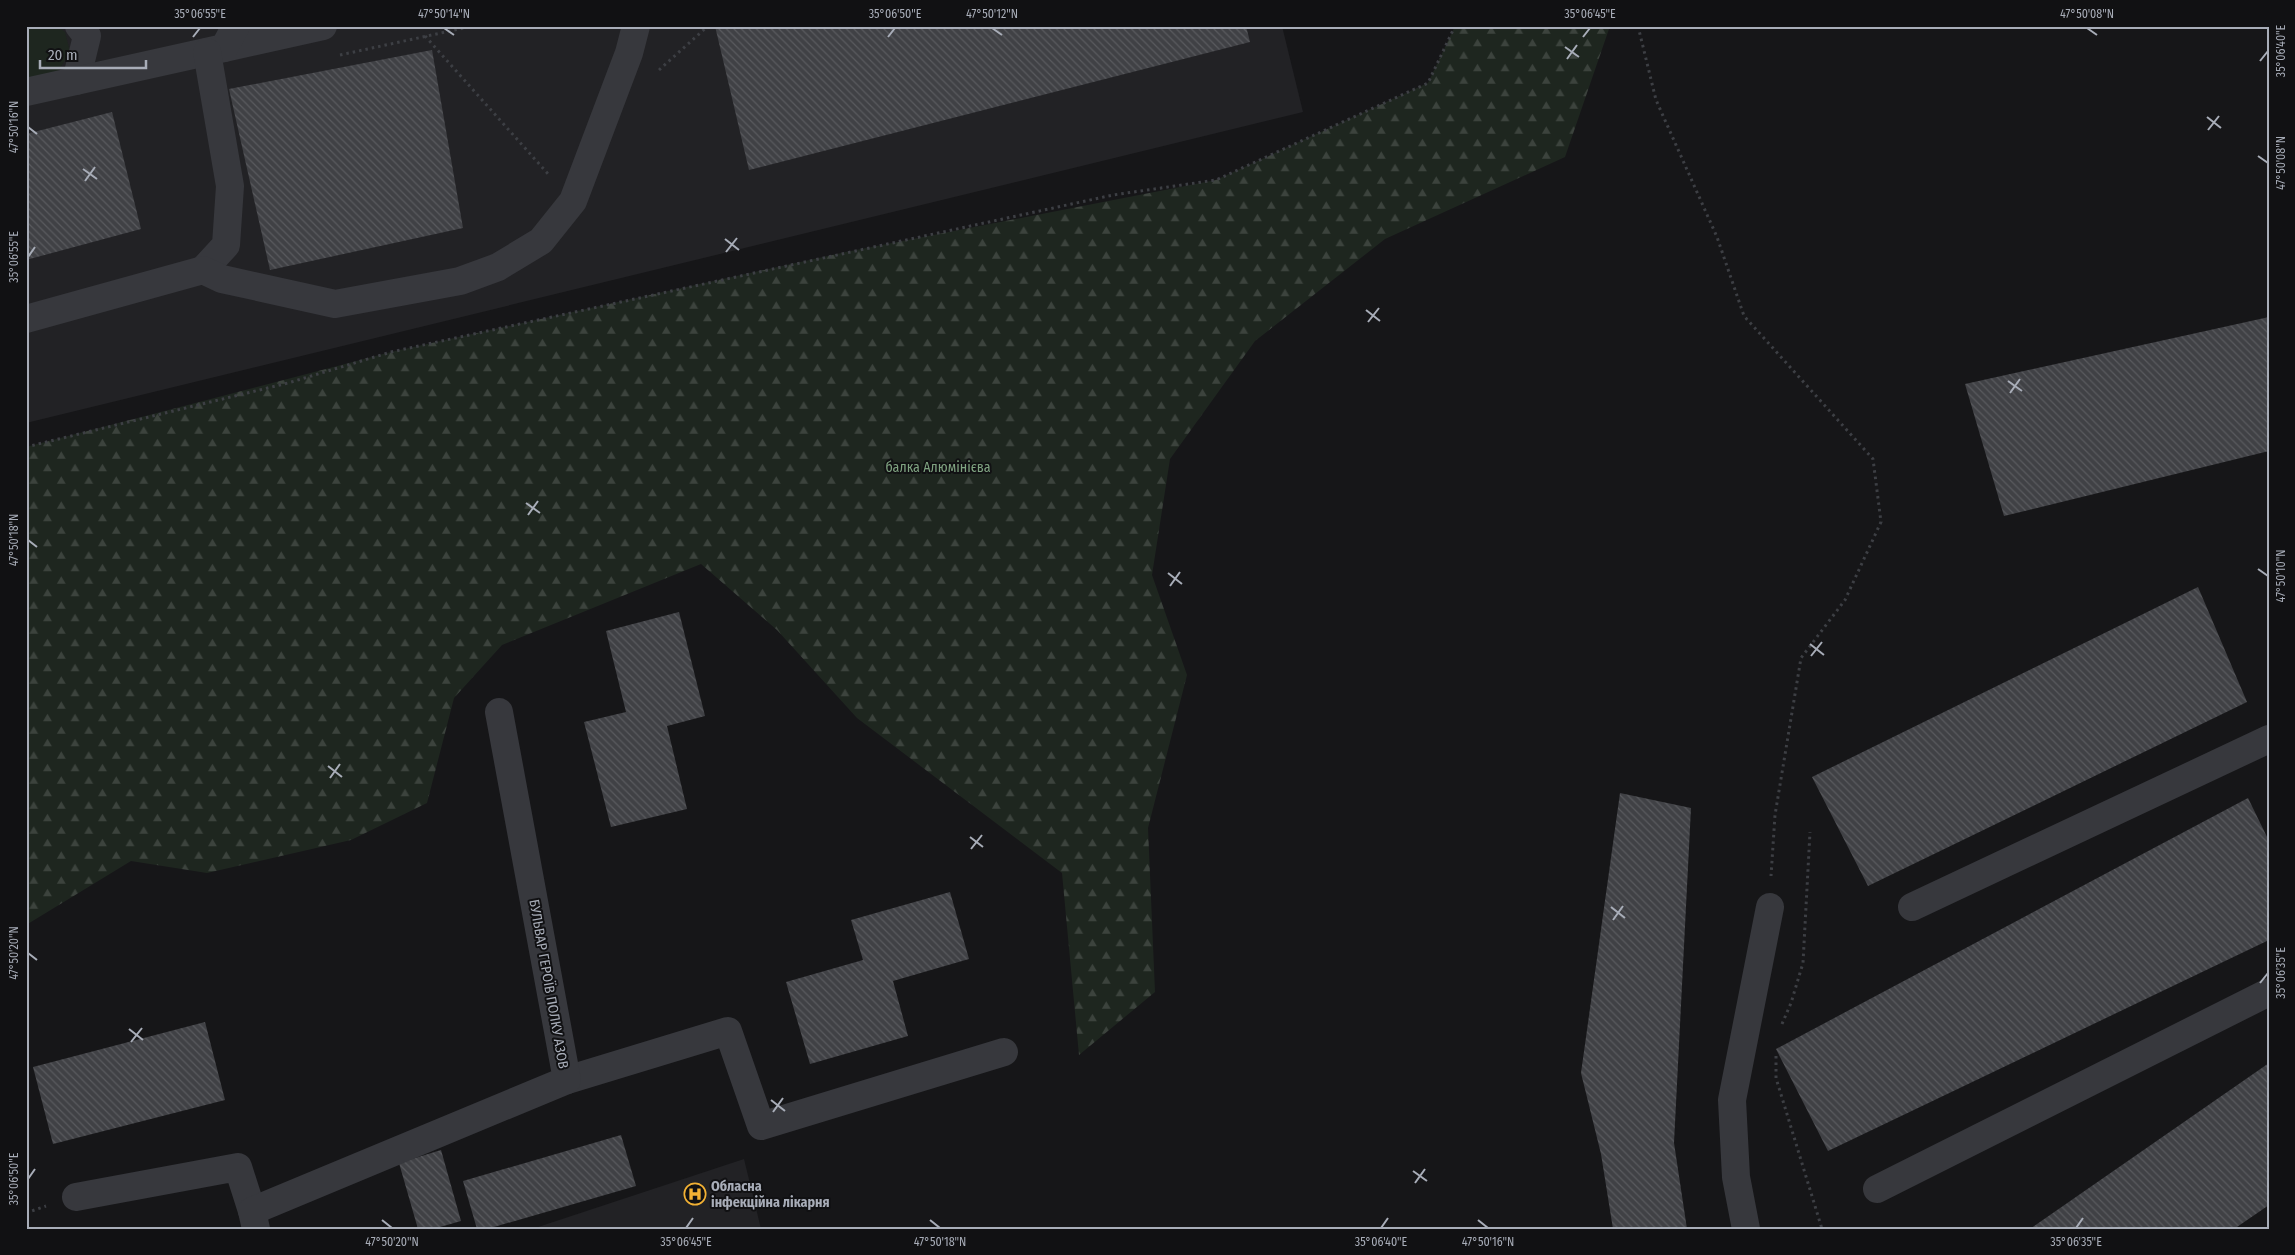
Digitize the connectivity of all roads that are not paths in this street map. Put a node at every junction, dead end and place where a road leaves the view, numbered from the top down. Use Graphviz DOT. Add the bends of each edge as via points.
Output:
graph roads {
  1 [pos="79,26"];
  2 [pos="323,26"];
  3 [pos="636,26"];
  4 [pos="222,42"];
  5 [pos="76,81"];
  6 [pos="26,92"];
  7 [pos="203,270"];
  8 [pos="26,319"];
  9 [pos="499,712"];
  10 [pos="2269,739"];
  11 [pos="1770,907"];
  12 [pos="1912,907"];
  13 [pos="2269,992"];
  14 [pos="1004,1052"];
  15 [pos="567,1080"];
  16 [pos="1878,1189"];
  17 [pos="76,1197"];
  18 [pos="254,1220"];
  19 [pos="1746,1229"];
  1 -- 5 [label="street" via="87,36"];
  2 -- 4 [label="street"];
  3 -- 7 [label="street" via="573,201 541,241 498,267 460,281 335,304 222,279"];
  4 -- 5 [label="street"];
  4 -- 7 [label="street" via="230,186 226,245"];
  5 -- 6 [label="street"];
  7 -- 8 [label="street"];
  9 -- 15 [label="street, БУЛЬВАР ГЕРОЇВ ПОЛКУ АЗОВ"];
  10 -- 12 [label="street"];
  11 -- 19 [label="street" via="1732,1100 1736,1177"];
  13 -- 16 [label="street"];
  14 -- 15 [label="street" via="761,1126 728,1031"];
  15 -- 18 [label="street, БУЛЬВАР ГЕРОЇВ ПОЛКУ АЗОВ"];
  17 -- 18 [label="street" via="238,1167"];
}
